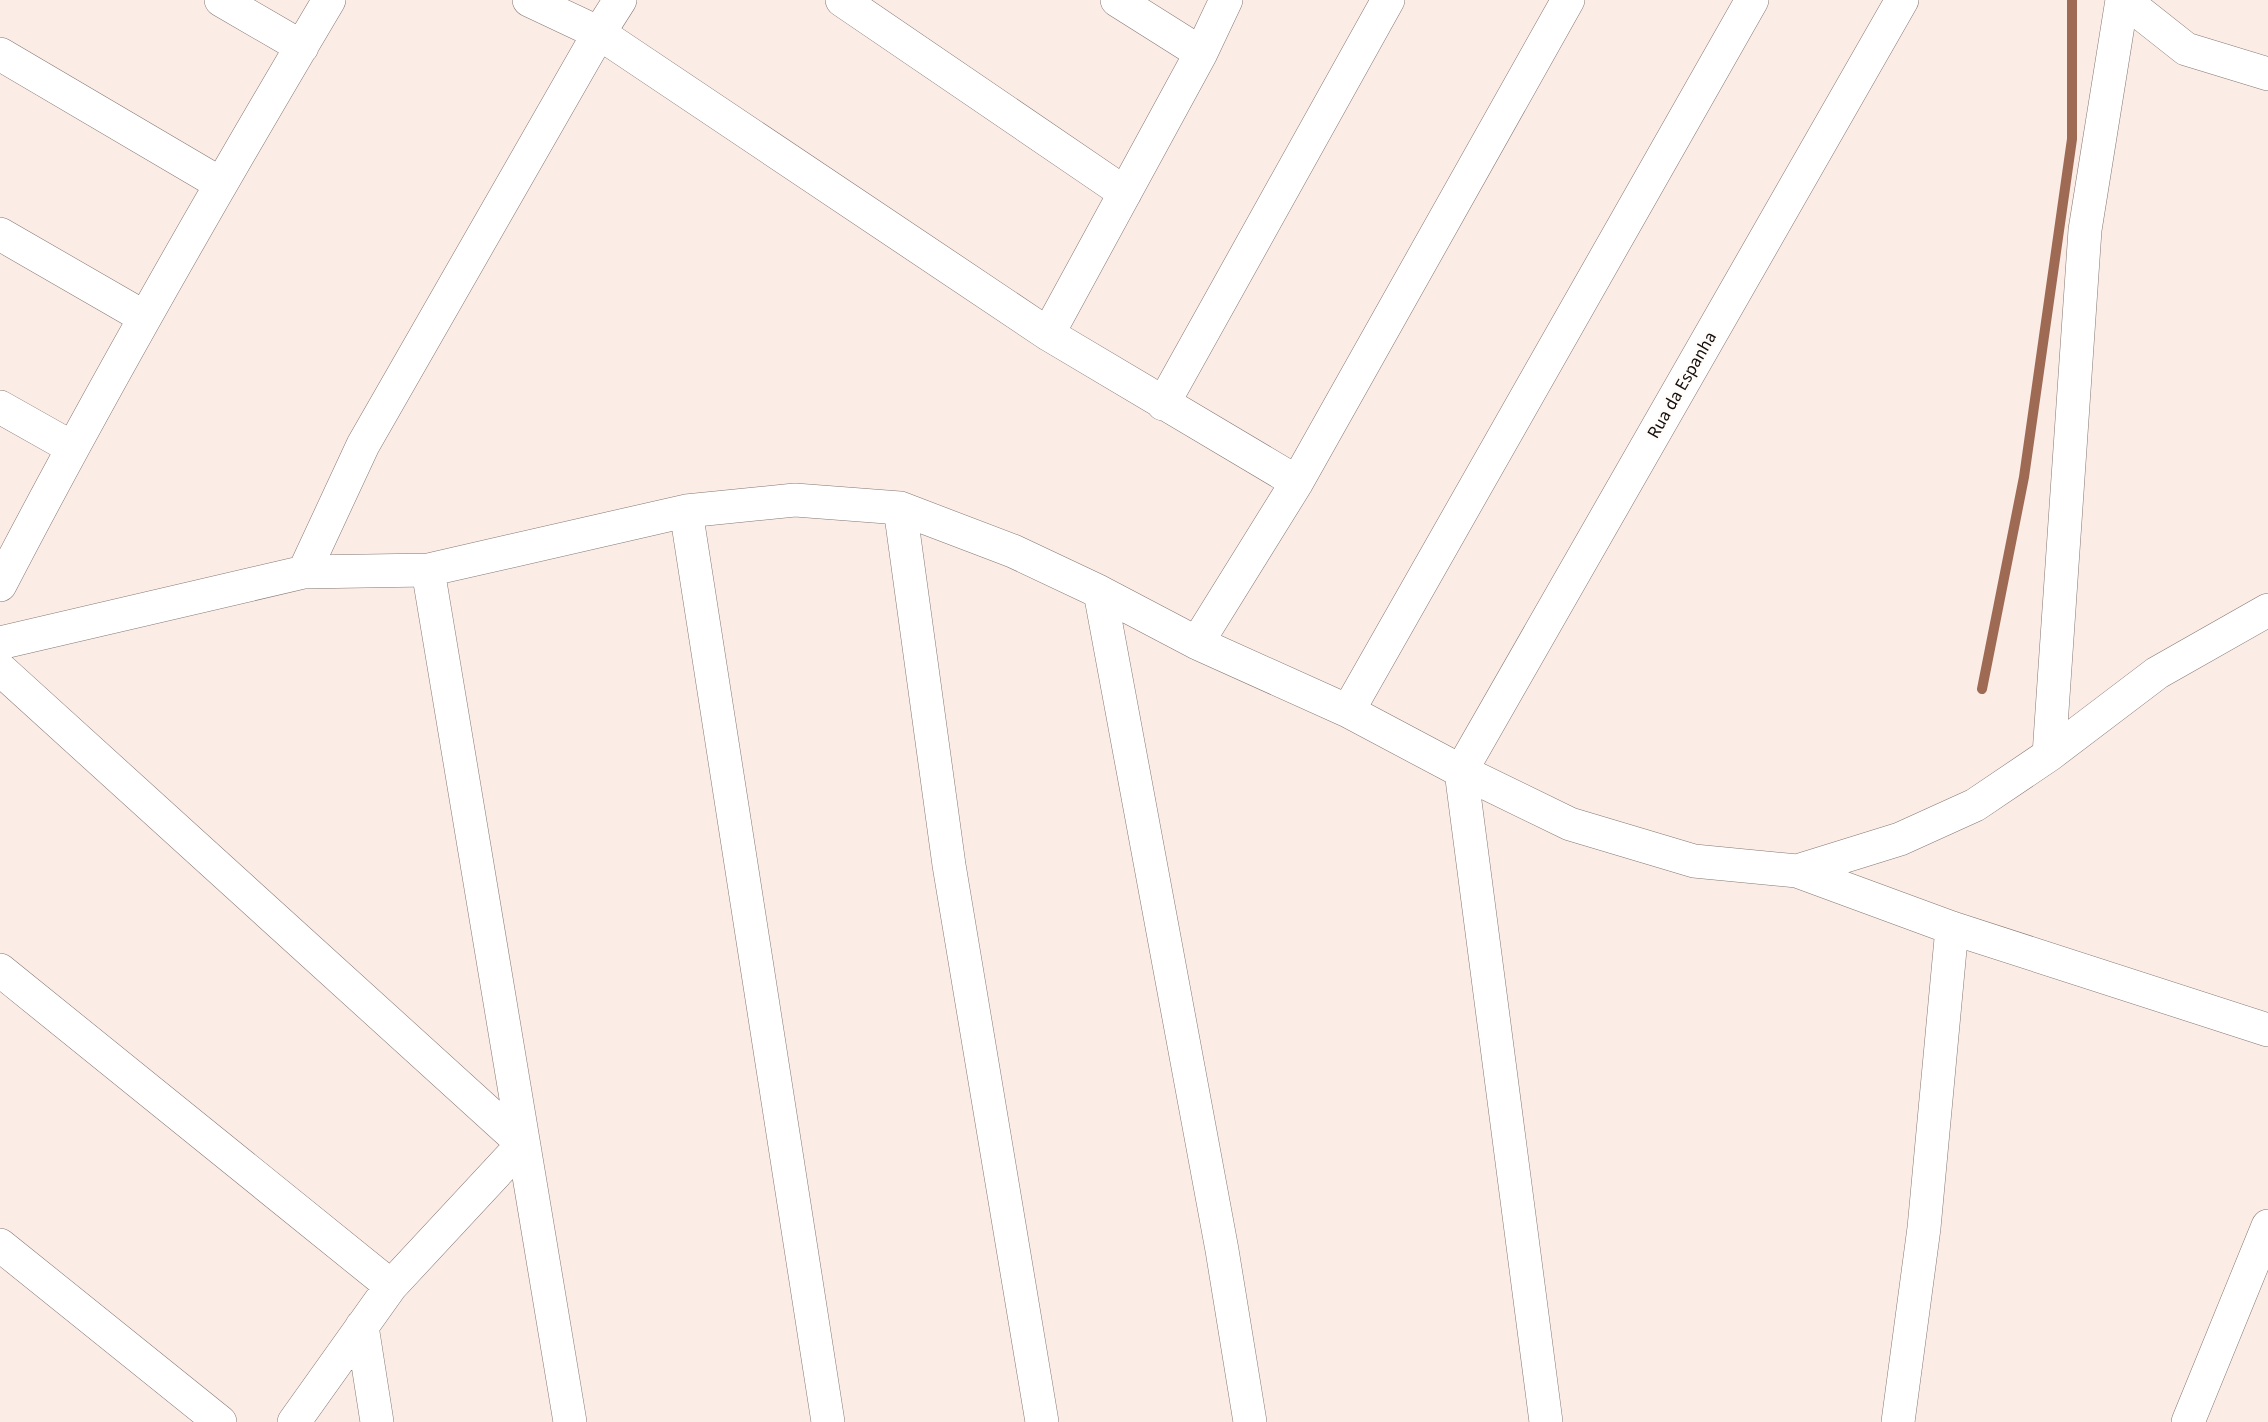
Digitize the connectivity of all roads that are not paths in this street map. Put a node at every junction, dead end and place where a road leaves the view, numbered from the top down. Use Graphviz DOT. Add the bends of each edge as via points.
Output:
graph roads {
  1 [pos="221,0"];
  2 [pos="329,0"];
  3 [pos="529,0"];
  4 [pos="620,0"];
  5 [pos="842,0"];
  6 [pos="1117,0"];
  7 [pos="1226,0"];
  8 [pos="1388,0"];
  9 [pos="1568,0"];
  10 [pos="1752,0"];
  11 [pos="1902,0"];
  12 [pos="2123,0"];
  13 [pos="599,33"];
  14 [pos="302,47"];
  15 [pos="1201,53"];
  16 [pos="0,54"];
  17 [pos="2268,74"];
  18 [pos="221,184"];
  19 [pos="1125,193"];
  20 [pos="0,234"];
  21 [pos="144,317"];
  22 [pos="1048,334"];
  23 [pos="1163,404"];
  24 [pos="0,407"];
  25 [pos="71,447"];
  26 [pos="1297,482"];
  27 [pos="900,508"];
  28 [pos="686,511"];
  29 [pos="428,570"];
  30 [pos="304,572"];
  31 [pos="0,585"];
  32 [pos="1100,592"];
  33 [pos="2268,610"];
  34 [pos="1197,642"];
  35 [pos="0,643"];
  36 [pos="0,669"];
  37 [pos="1348,711"];
  38 [pos="2049,755"];
  39 [pos="1461,771"];
  40 [pos="1797,871"];
  41 [pos="1952,928"];
  42 [pos="0,970"];
  43 [pos="2268,1030"];
  44 [pos="523,1144"];
  45 [pos="2268,1226"];
  46 [pos="0,1245"];
  47 [pos="392,1286"];
  48 [pos="362,1326"];
  49 [pos="220,1422"];
  50 [pos="294,1422"];
  51 [pos="377,1422"];
  52 [pos="570,1422"];
  53 [pos="828,1422"];
  54 [pos="1042,1422"];
  55 [pos="1250,1422"];
  56 [pos="1546,1422"];
  57 [pos="1898,1422"];
  58 [pos="2188,1422"];
  1 -- 14 [label="street"];
  2 -- 14 [label="street"];
  3 -- 13 [label="street"];
  4 -- 13 [label="street"];
  5 -- 19 [label="street"];
  6 -- 15 [label="street"];
  7 -- 15 [label="street"];
  8 -- 23 [label="street"];
  9 -- 26 [label="street"];
  10 -- 37 [label="street"];
  11 -- 39 [label="street, Rua da Espanha"];
  12 -- 17 [label="street" via="2186,49"];
  12 -- 38 [label="street" via="2085,230"];
  13 -- 22 [label="street"];
  13 -- 30 [label="street" via="363,445"];
  14 -- 18 [label="street"];
  15 -- 19 [label="street"];
  16 -- 18 [label="street"];
  18 -- 21 [label="street"];
  19 -- 22 [label="street"];
  20 -- 21 [label="street"];
  21 -- 25 [label="street"];
  22 -- 23 [label="street"];
  23 -- 26 [label="street"];
  24 -- 25 [label="street"];
  25 -- 31 [label="street"];
  26 -- 34 [label="street"];
  27 -- 28 [label="street" via="795,500"];
  27 -- 32 [label="street" via="1013,551"];
  27 -- 54 [label="street" via="949,865"];
  28 -- 29 [label="street"];
  28 -- 53 [label="street"];
  29 -- 30 [label="street"];
  29 -- 44 [label="street"];
  30 -- 35 [label="street"];
  32 -- 34 [label="street"];
  32 -- 55 [label="street" via="1220,1238"];
  33 -- 38 [label="street" via="2157,673"];
  34 -- 37 [label="street"];
  36 -- 44 [label="street"];
  37 -- 39 [label="street"];
  38 -- 40 [label="street" via="1975,805 1900,839"];
  39 -- 40 [label="street" via="1570,824 1683,858"];
  39 -- 56 [label="street"];
  40 -- 41 [label="street"];
  41 -- 43 [label="street"];
  41 -- 57 [label="street" via="1924,1228"];
  42 -- 47 [label="street"];
  44 -- 47 [label="street"];
  44 -- 52 [label="street"];
  45 -- 58 [label="street"];
  46 -- 49 [label="street"];
  47 -- 48 [label="street"];
  48 -- 50 [label="street"];
  48 -- 51 [label="street"];
}
